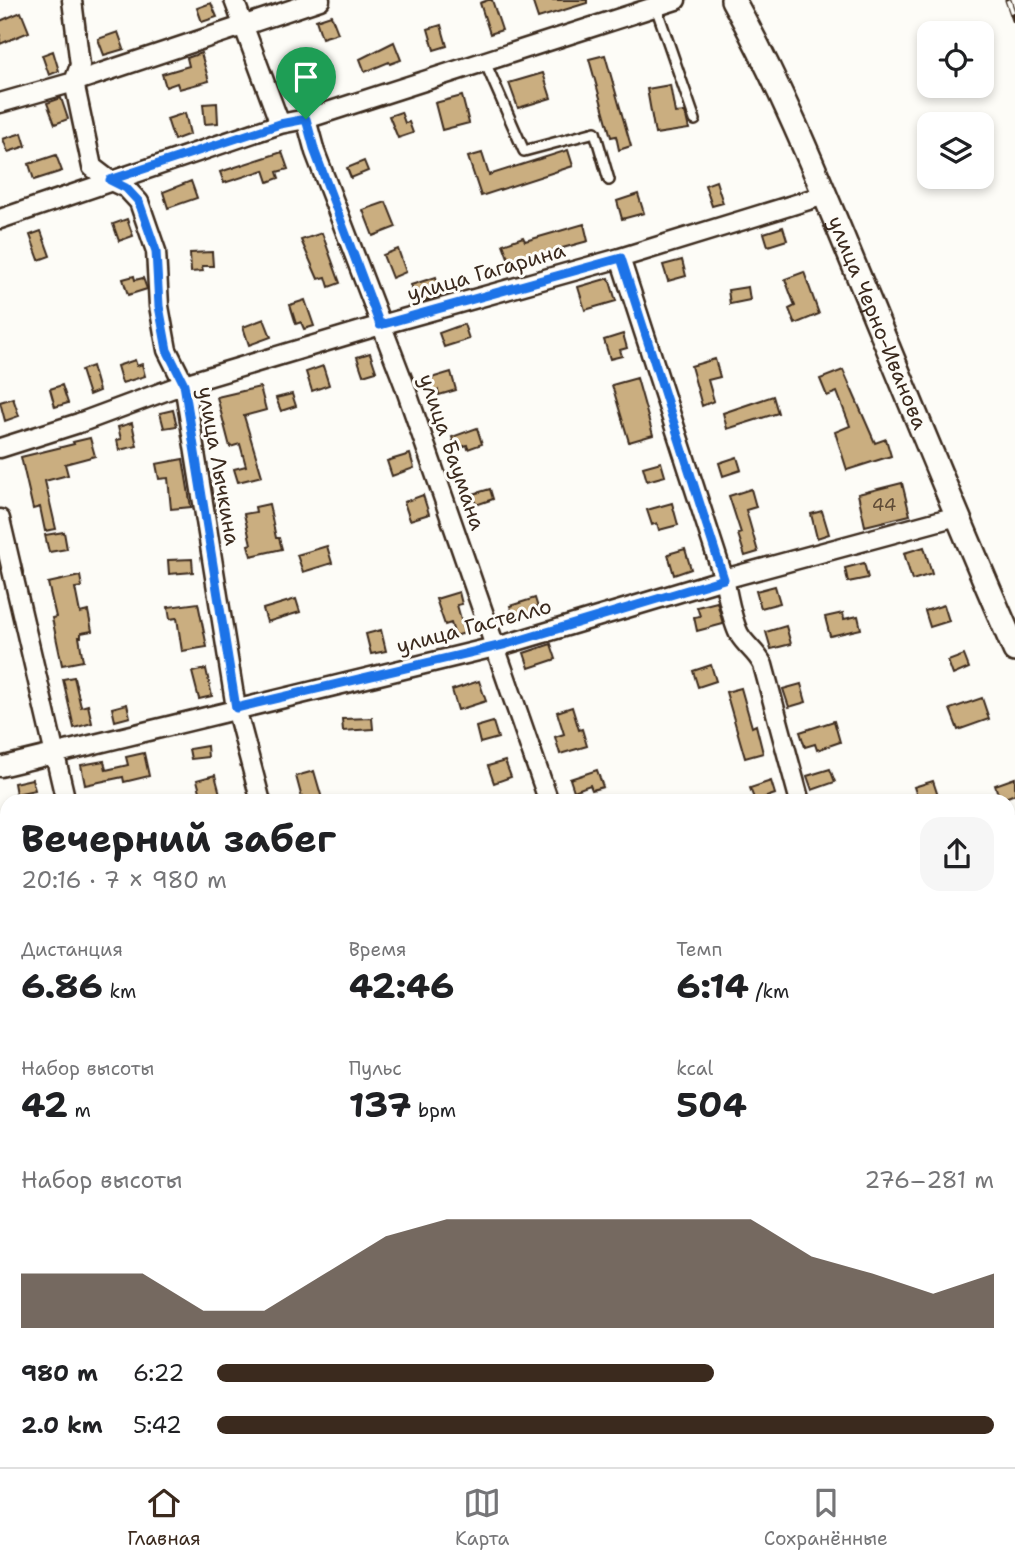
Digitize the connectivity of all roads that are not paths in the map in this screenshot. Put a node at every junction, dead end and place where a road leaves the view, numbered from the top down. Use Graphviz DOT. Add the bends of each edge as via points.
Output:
graph roads {
  1 [pos="72,0"];
  2 [pos="234,0"];
  3 [pos="320,0"];
  4 [pos="676,0"];
  5 [pos="733,0"];
  6 [pos="656,7"];
  7 [pos="243,27"];
  8 [pos="485,62"];
  9 [pos="74,82"];
  10 [pos="0,103"];
  11 [pos="306,119"];
  12 [pos="695,120"];
  13 [pos="280,124"];
  14 [pos="110,180"];
  15 [pos="610,180"];
  16 [pos="825,195"];
  17 [pos="0,219"];
  18 [pos="621,258"];
  19 [pos="380,325"];
  20 [pos="184,384"];
  21 [pos="0,448"];
  22 [pos="957,516"];
  23 [pos="0,519"];
  24 [pos="724,579"];
  25 [pos="495,646"];
  26 [pos="1015,650"];
  27 [pos="236,708"];
  28 [pos="56,753"];
  29 [pos="0,767"];
  30 [pos="64,794"];
  31 [pos="259,794"];
  32 [pos="546,794"];
  33 [pos="798,794"];
  1 -- 9 [label="street, улица Лычкина" via="79,65"];
  2 -- 7 [label="street"];
  3 -- 7 [label="street"];
  4 -- 6 [label="street"];
  5 -- 16 [label="main road, улица Черно-Иванова"];
  6 -- 8 [label="street"];
  6 -- 12 [label="lane"];
  7 -- 9 [label="street"];
  7 -- 13 [label="street"];
  8 -- 11 [label="street"];
  8 -- 15 [label="lane" via="524,151 595,132"];
  9 -- 10 [label="street"];
  9 -- 14 [label="street, улица Лычкина" via="92,167"];
  11 -- 13 [label="street"];
  11 -- 19 [label="street, улица Баумана"];
  13 -- 14 [label="street"];
  14 -- 17 [label="street"];
  14 -- 20 [label="street, улица Лычкина" via="139,202 156,251 167,350"];
  16 -- 18 [label="street, улица Гагарина"];
  16 -- 22 [label="main road, улица Черно-Иванова"];
  18 -- 19 [label="street, улица Гагарина"];
  18 -- 24 [label="street"];
  19 -- 20 [label="street, улица Гагарина"];
  19 -- 25 [label="street, улица Баумана"];
  20 -- 21 [label="street, улица Гагарина"];
  20 -- 27 [label="street, улица Лычкина"];
  22 -- 24 [label="street, улица Гастелло"];
  22 -- 26 [label="main road, улица Черно-Иванова"];
  23 -- 28 [label="street"];
  24 -- 25 [label="street, улица Гастелло"];
  24 -- 33 [label="street" via="738,632 763,665"];
  25 -- 27 [label="street, улица Гастелло"];
  25 -- 32 [label="street, улица Баумана"];
  27 -- 28 [label="street, улица Гастелло"];
  27 -- 31 [label="street, улица Лычкина"];
  28 -- 29 [label="street, улица Гастелло"];
  28 -- 30 [label="street"];
}
